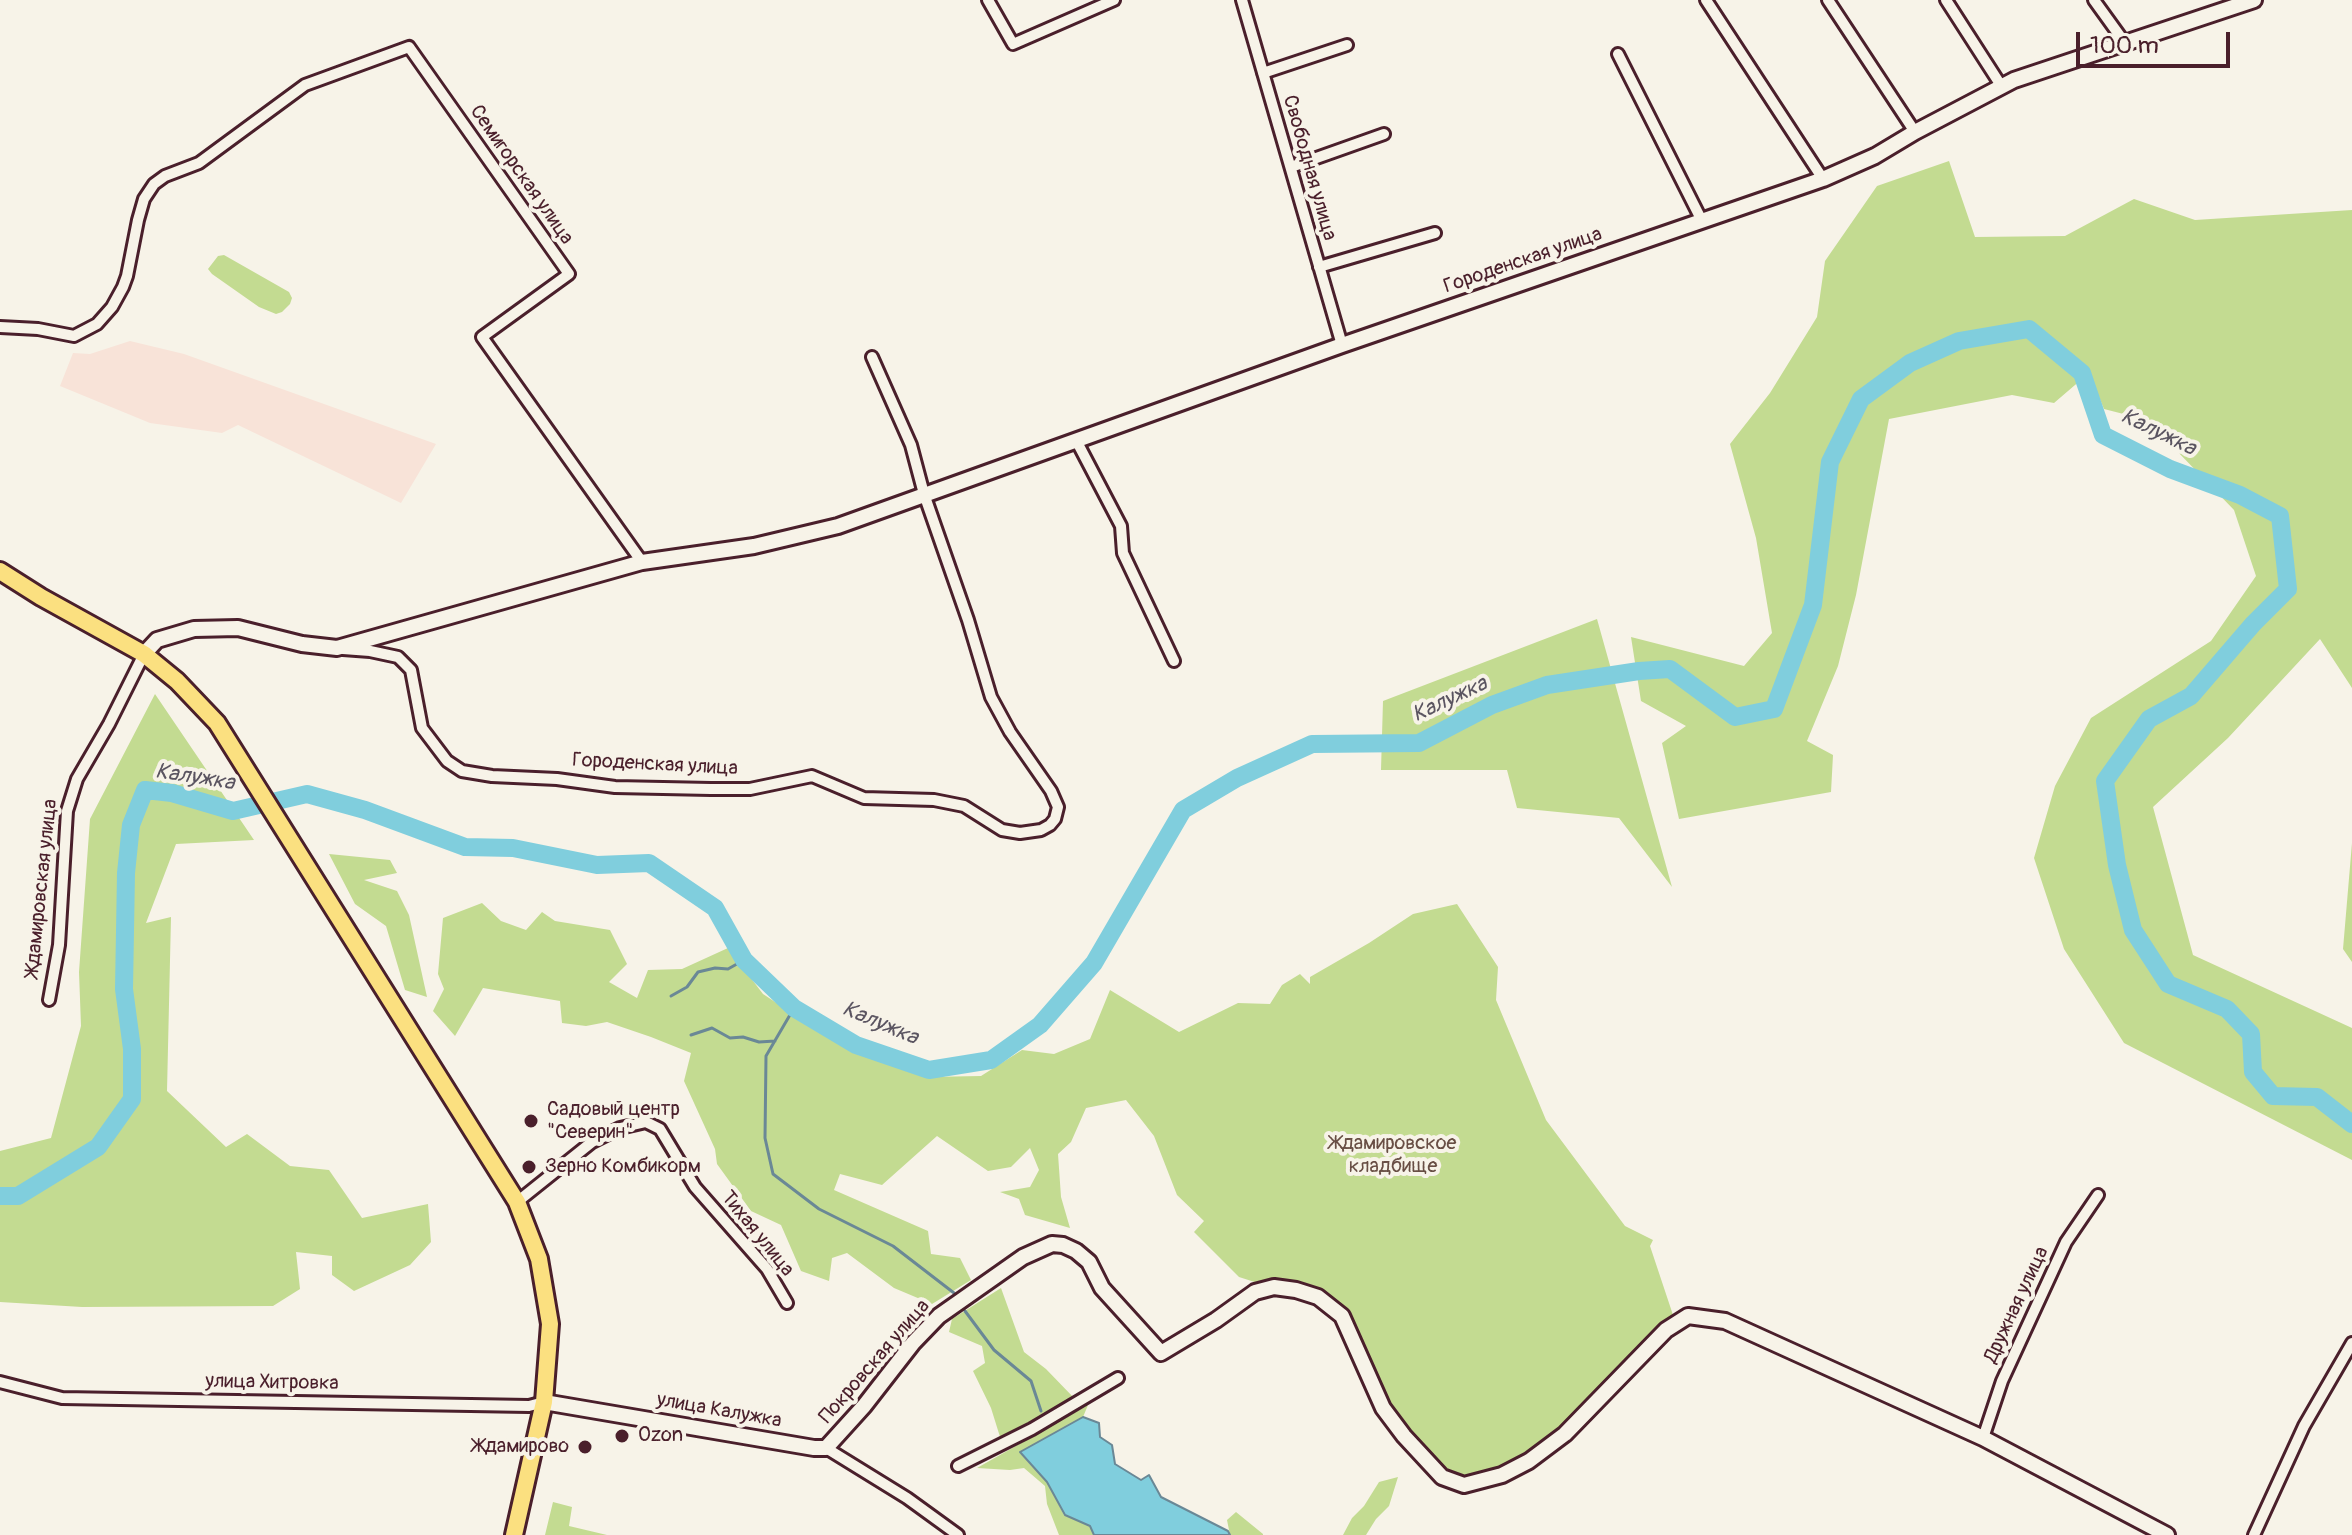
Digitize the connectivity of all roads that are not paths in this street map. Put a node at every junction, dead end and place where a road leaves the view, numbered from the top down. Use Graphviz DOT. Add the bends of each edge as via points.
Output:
graph roads {
  1 [pos="988,0"];
  2 [pos="1114,0"];
  3 [pos="1242,0"];
  4 [pos="1706,0"];
  5 [pos="1828,0"];
  6 [pos="1946,0"];
  7 [pos="2094,0"];
  8 [pos="2254,0"];
  9 [pos="2125,43"];
  10 [pos="1347,45"];
  11 [pos="1618,54"];
  12 [pos="1263,73"];
  13 [pos="2002,87"];
  14 [pos="1915,132"];
  15 [pos="1384,134"];
  16 [pos="1291,167"];
  17 [pos="1823,179"];
  18 [pos="1702,221"];
  19 [pos="1435,233"];
  20 [pos="1319,267"];
  21 [pos="0,327"];
  22 [pos="1342,345"];
  23 [pos="872,357"];
  24 [pos="1076,440"];
  25 [pos="924,494"];
  26 [pos="642,562"];
  27 [pos="0,571"];
  28 [pos="337,648"];
  29 [pos="144,654"];
  30 [pos="1174,661"];
  31 [pos="49,1000"];
  32 [pos="2098,1195"];
  33 [pos="517,1202"];
  34 [pos="787,1303"];
  35 [pos="2352,1343"];
  36 [pos="1118,1378"];
  37 [pos="0,1382"];
  38 [pos="544,1402"];
  39 [pos="1983,1438"];
  40 [pos="826,1448"];
  41 [pos="958,1466"];
  42 [pos="514,1535"];
  43 [pos="958,1535"];
  44 [pos="2167,1535"];
  45 [pos="2254,1535"];
  1 -- 2 [label="street" via="1013,44"];
  3 -- 12 [label="street, Свободная улица"];
  4 -- 17 [label="street"];
  5 -- 14 [label="street"];
  6 -- 13 [label="street"];
  7 -- 9 [label="street"];
  8 -- 9 [label="street, Городенская улица"];
  9 -- 13 [label="street, Городенская улица"];
  10 -- 12 [label="street"];
  11 -- 18 [label="street"];
  12 -- 16 [label="street, Свободная улица"];
  13 -- 14 [label="street, Городенская улица"];
  14 -- 17 [label="street, Городенская улица"];
  15 -- 16 [label="street"];
  16 -- 20 [label="street, Свободная улица"];
  17 -- 18 [label="street, Городенская улица"];
  18 -- 22 [label="street, Городенская улица"];
  19 -- 20 [label="street"];
  20 -- 22 [label="street, Свободная улица"];
  21 -- 26 [label="street, Семигорская улица" via="74,336 97,324 123,287 144,199 154,184 199,163 305,85 409,47 569,274 482,337"];
  22 -- 24 [label="street, Городенская улица"];
  23 -- 25 [label="street, Городенская улица" via="911,445"];
  24 -- 25 [label="street, Городенская улица"];
  24 -- 30 [label="street" via="1121,526 1123,553"];
  25 -- 26 [label="street, Городенская улица" via="838,526 754,546"];
  25 -- 28 [label="street, Городенская улица" via="991,697 1058,807 1055,819 1041,830 1002,830 964,806 934,800 864,798 812,776 737,789 615,787 462,771 447,761 422,728 411,670 398,657"];
  26 -- 28 [label="street, Городенская улица"];
  27 -- 29 [label="main road"];
  28 -- 29 [label="street, Городенская улица" via="238,628 194,629 157,640"];
  29 -- 31 [label="street, Ждамировская улица" via="77,779 67,811 59,945"];
  29 -- 33 [label="main road" via="217,723"];
  32 -- 39 [label="street, Дружная улица" via="2066,1242 2002,1381"];
  33 -- 34 [label="street, Тихая улица" via="592,1142 646,1122 660,1129 695,1187 767,1269"];
  33 -- 38 [label="main road" via="539,1259 550,1324"];
  35 -- 45 [label="street" via="2304,1426"];
  36 -- 41 [label="street"];
  37 -- 38 [label="street, улица Хитровка" via="62,1398 529,1406"];
  38 -- 40 [label="street, улица Калужка"];
  38 -- 42 [label="main road"];
  39 -- 40 [label="street, Покровская улица" via="1725,1321 1688,1316 1666,1330 1565,1434 1502,1475 1464,1485 1442,1477 1404,1436 1383,1408 1342,1316 1318,1297 1274,1287 1255,1292 1161,1353 1102,1288 1089,1262 1076,1251 1052,1244 1023,1257 939,1316"];
  39 -- 44 [label="street"];
  40 -- 43 [label="street, улица Калужка"];
}
